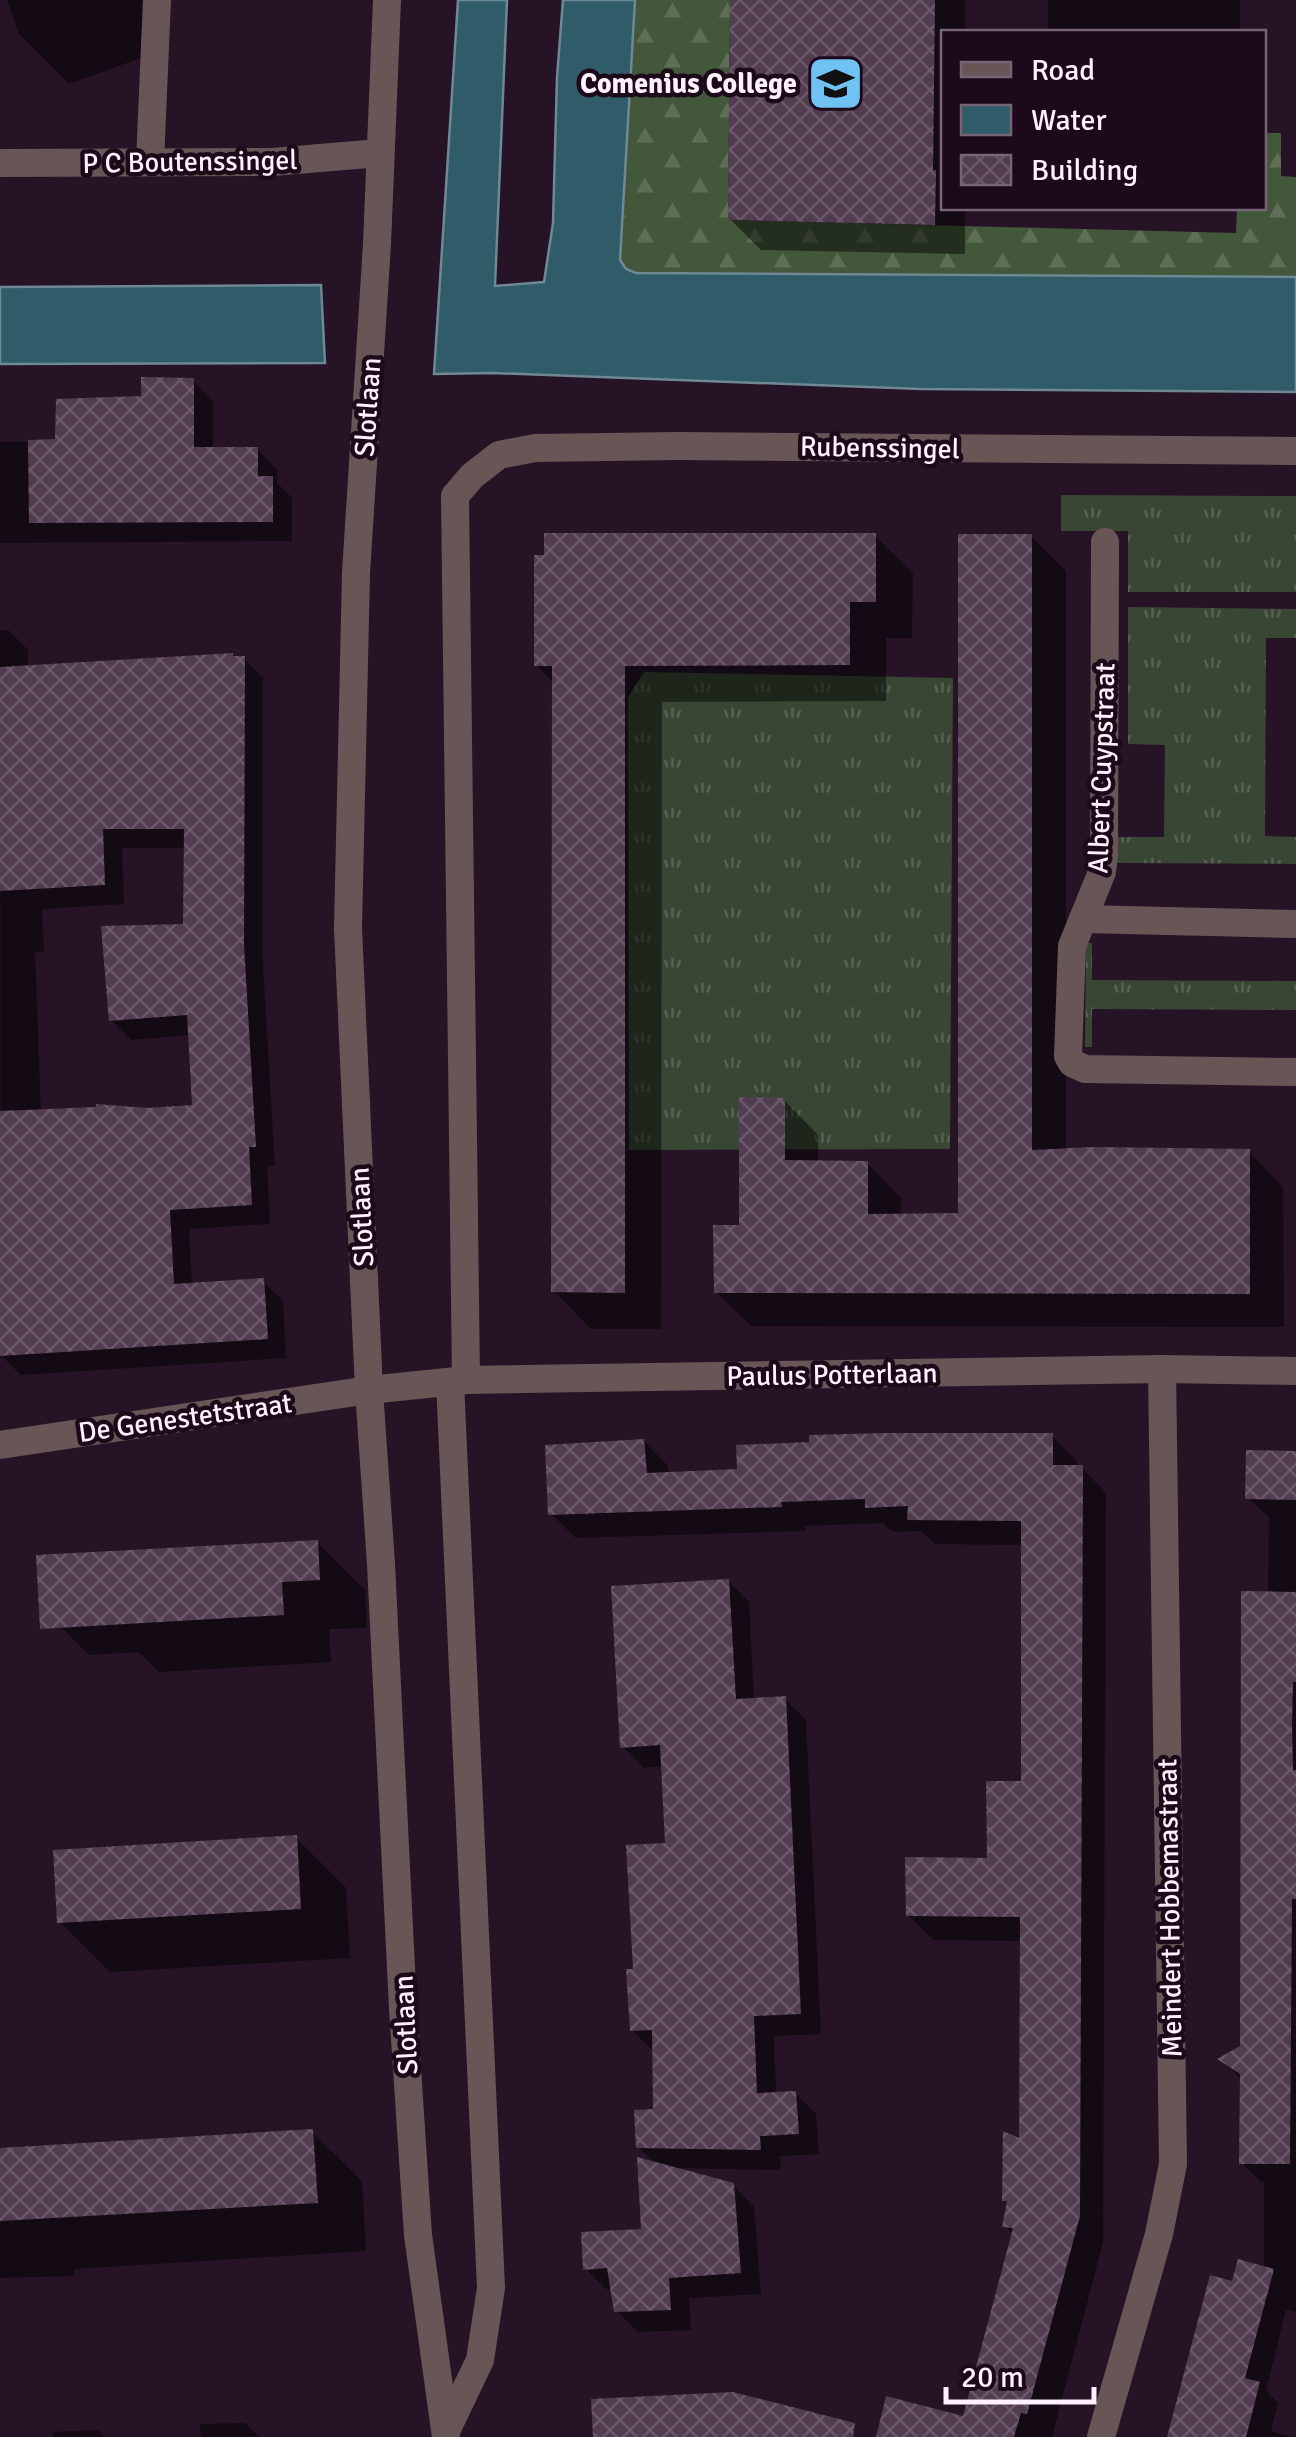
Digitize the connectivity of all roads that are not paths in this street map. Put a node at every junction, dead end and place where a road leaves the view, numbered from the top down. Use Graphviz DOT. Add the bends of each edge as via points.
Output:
graph roads {
  1 [pos="157,0"];
  2 [pos="387,0"];
  3 [pos="380,153"];
  4 [pos="150,162"];
  5 [pos="0,163"];
  6 [pos="1296,451"];
  7 [pos="472,476"];
  8 [pos="1105,542"];
  9 [pos="1083,919"];
  10 [pos="1296,924"];
  11 [pos="1296,1072"];
  12 [pos="1162,1369"];
  13 [pos="1296,1371"];
  14 [pos="458,1381"];
  15 [pos="369,1390"];
  16 [pos="0,1445"];
  17 [pos="446,2434"];
  18 [pos="1101,2437"];
  1 -- 4 [label="street"];
  2 -- 3 [label="street, Slotlaan"];
  3 -- 4 [label="street, P C Boutenssingel"];
  3 -- 15 [label="street, Slotlaan" via="356,573 348,928"];
  4 -- 5 [label="street, P C Boutenssingel"];
  6 -- 7 [label="street, Rubenssingel" via="536,448 499,455"];
  7 -- 14 [label="street, Slotlaan" via="455,496"];
  8 -- 9 [label="street, Albert Cuypstraat" via="1104,855"];
  9 -- 10 [label="street"];
  9 -- 11 [label="street, Albert Cuypstraat" via="1072,946 1067,1048 1078,1068"];
  12 -- 13 [label="street, Paulus Potterlaan"];
  12 -- 14 [label="street, Paulus Potterlaan"];
  12 -- 18 [label="street, Meindert Hobbemastraat" via="1173,2164"];
  14 -- 15 [label="street, Paulus Potterlaan"];
  14 -- 17 [label="street, Slotlaan" via="491,2288 480,2360"];
  15 -- 16 [label="street, De Genestetstraat"];
  15 -- 17 [label="street, Slotlaan" via="418,2235"];
}
